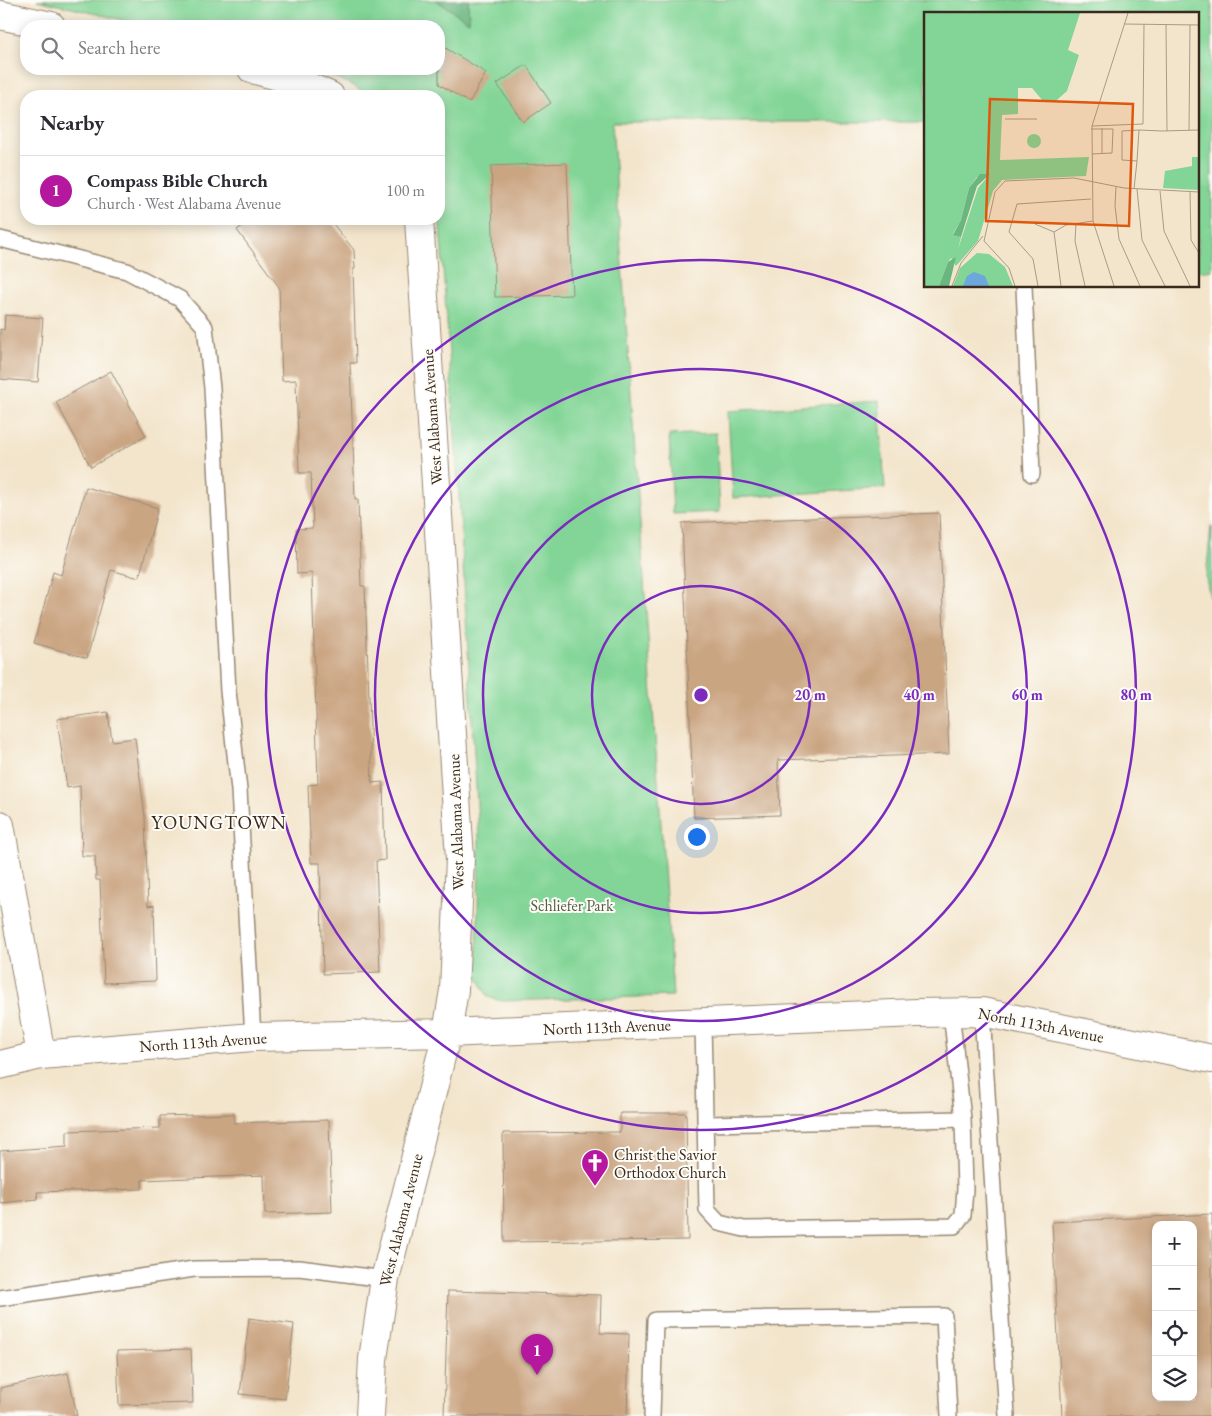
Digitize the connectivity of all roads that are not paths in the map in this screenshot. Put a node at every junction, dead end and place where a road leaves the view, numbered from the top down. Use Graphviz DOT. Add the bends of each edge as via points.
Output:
graph roads {
  1 [pos="0,16"];
  2 [pos="21,20"];
  3 [pos="272,75"];
  4 [pos="315,90"];
  5 [pos="419,225"];
  6 [pos="0,239"];
  7 [pos="1024,288"];
  8 [pos="1032,474"];
  9 [pos="0,825"];
  10 [pos="6,889"];
  11 [pos="951,1012"];
  12 [pos="982,1012"];
  13 [pos="703,1023"];
  14 [pos="448,1033"];
  15 [pos="253,1037"];
  16 [pos="41,1055"];
  17 [pos="1212,1059"];
  18 [pos="0,1065"];
  19 [pos="963,1119"];
  20 [pos="705,1124"];
  21 [pos="385,1279"];
  22 [pos="0,1298"];
  23 [pos="370,1416"];
  24 [pos="652,1416"];
  25 [pos="949,1416"];
  26 [pos="1007,1416"];
  1 -- 2 [label="street"];
  3 -- 4 [label="street"];
  5 -- 14 [label="street, West Alabama Avenue" via="460,859 454,990"];
  6 -- 15 [label="lane" via="127,271 180,299 205,327 212,388 227,682 239,790"];
  7 -- 8 [label="lane"];
  9 -- 10 [label="street"];
  10 -- 16 [label="street"];
  11 -- 12 [label="street, North 113th Avenue"];
  11 -- 13 [label="street, North 113th Avenue"];
  11 -- 19 [label="lane"];
  12 -- 17 [label="street, North 113th Avenue"];
  12 -- 26 [label="lane"];
  13 -- 14 [label="street, North 113th Avenue"];
  13 -- 20 [label="lane"];
  14 -- 15 [label="street, North 113th Avenue"];
  14 -- 21 [label="street, West Alabama Avenue"];
  15 -- 16 [label="street, North 113th Avenue"];
  16 -- 18 [label="street, North 113th Avenue"];
  19 -- 20 [label="lane"];
  19 -- 20 [label="lane" via="963,1215 954,1226 744,1229 719,1223 707,1210"];
  21 -- 22 [label="lane" via="299,1268 194,1269"];
  21 -- 23 [label="street, West Alabama Avenue" via="373,1358"];
  24 -- 25 [label="lane" via="655,1320 944,1316"];
}
